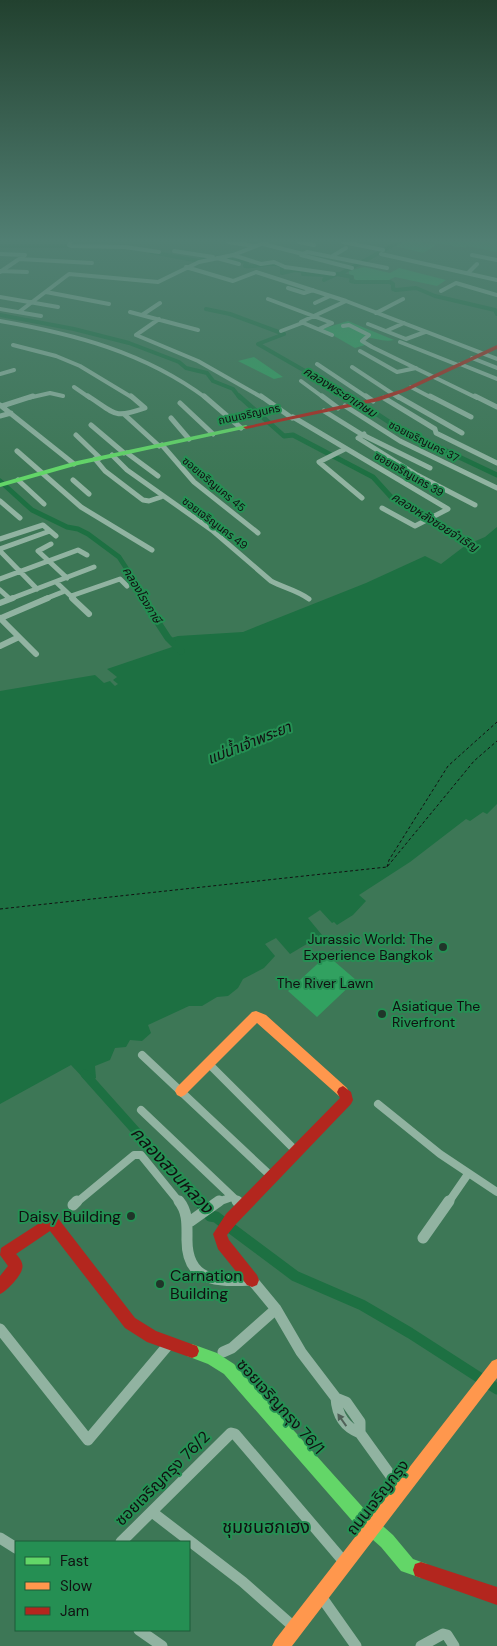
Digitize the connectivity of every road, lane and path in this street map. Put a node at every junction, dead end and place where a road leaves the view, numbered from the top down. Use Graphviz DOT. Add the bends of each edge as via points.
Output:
graph roads {
  1 [pos="159,319"];
  2 [pos="307,319"];
  3 [pos="323,319"];
  4 [pos="394,319"];
  5 [pos="0,321"];
  6 [pos="403,322"];
  7 [pos="302,323"];
  8 [pos="368,324"];
  9 [pos="344,326"];
  10 [pos="318,329"];
  11 [pos="198,330"];
  12 [pos="281,331"];
  13 [pos="386,331"];
  14 [pos="425,332"];
  15 [pos="332,335"];
  16 [pos="400,342"];
  17 [pos="13,344"];
  18 [pos="372,347"];
  19 [pos="497,347"];
  20 [pos="483,353"];
  21 [pos="472,358"];
  22 [pos="497,359"];
  23 [pos="317,364"];
  24 [pos="459,365"];
  25 [pos="352,367"];
  26 [pos="416,368"];
  27 [pos="497,368"];
  28 [pos="14,370"];
  29 [pos="0,374"];
  30 [pos="433,377"];
  31 [pos="497,379"];
  32 [pos="300,381"];
  33 [pos="74,387"];
  34 [pos="411,387"];
  35 [pos="63,396"];
  36 [pos="389,396"];
  37 [pos="366,402"];
  38 [pos="180,403"];
  39 [pos="1,405"];
  40 [pos="497,408"];
  41 [pos="334,409"];
  42 [pos="10,413"];
  43 [pos="126,415"];
  44 [pos="0,416"];
  45 [pos="471,417"];
  46 [pos="171,418"];
  47 [pos="291,418"];
  48 [pos="91,425"];
  49 [pos="241,428"];
  50 [pos="462,433"];
  51 [pos="213,434"];
  52 [pos="76,435"];
  53 [pos="364,435"];
  54 [pos="189,439"];
  55 [pos="161,445"];
  56 [pos="345,448"];
  57 [pos="390,448"];
  58 [pos="17,451"];
  59 [pos="125,453"];
  60 [pos="379,453"];
  61 [pos="112,456"];
  62 [pos="97,458"];
  63 [pos="497,463"];
  64 [pos="74,464"];
  65 [pos="430,468"];
  66 [pos="41,473"];
  67 [pos="158,476"];
  68 [pos="18,480"];
  69 [pos="73,480"];
  70 [pos="2,484"];
  71 [pos="497,488"];
  72 [pos="68,496"];
  73 [pos="161,497"];
  74 [pos="362,498"];
  75 [pos="0,501"];
  76 [pos="44,504"];
  77 [pos="475,505"];
  78 [pos="382,508"];
  79 [pos="20,518"];
  80 [pos="50,531"];
  81 [pos="258,533"];
  82 [pos="56,536"];
  83 [pos="0,539"];
  84 [pos="51,544"];
  85 [pos="152,550"];
  86 [pos="1,553"];
  87 [pos="87,555"];
  88 [pos="48,561"];
  89 [pos="94,567"];
  90 [pos="20,572"];
  91 [pos="66,578"];
  92 [pos="0,579"];
  93 [pos="56,582"];
  94 [pos="127,586"];
  95 [pos="37,589"];
  96 [pos="0,590"];
  97 [pos="66,591"];
  98 [pos="71,596"];
  99 [pos="10,599"];
  100 [pos="309,599"];
  101 [pos="0,603"];
  102 [pos="90,614"];
  103 [pos="0,618"];
  104 [pos="19,637"];
  105 [pos="0,646"];
  106 [pos="36,654"];
  107 [pos="142,1055"];
  108 [pos="209,1064"];
  109 [pos="181,1091"];
  110 [pos="378,1104"];
  111 [pos="141,1110"];
  112 [pos="298,1152"];
  113 [pos="468,1174"];
  114 [pos="274,1178"];
  115 [pos="497,1192"];
  116 [pos="232,1197"];
  117 [pos="72,1205"];
  118 [pos="244,1208"];
  119 [pos="188,1223"];
  120 [pos="423,1238"];
  121 [pos="252,1280"];
  122 [pos="0,1287"];
  123 [pos="276,1309"];
  124 [pos="0,1328"];
  125 [pos="169,1344"];
  126 [pos="223,1352"];
  127 [pos="497,1366"];
  128 [pos="401,1490"];
  129 [pos="152,1512"];
  130 [pos="371,1528"];
  131 [pos="0,1538"];
  132 [pos="122,1541"];
  133 [pos="15,1547"];
  134 [pos="344,1563"];
  135 [pos="320,1595"];
  136 [pos="497,1596"];
  137 [pos="295,1628"];
  138 [pos="140,1631"];
  139 [pos="162,1646"];
  140 [pos="281,1646"];
  141 [pos="356,1646"];
  142 [pos="421,1646"];
  143 [pos="454,1646"];
  1 -- 11 [label="street"];
  1 -- 47 [label="street, ซอยเจริญนคร 39" via="136,335 193,357 228,375"];
  2 -- 7 [label="street"];
  3 -- 10 [label="street" via="332,323"];
  4 -- 6 [label="street"];
  5 -- 49 [label="street" via="99,341 146,360 210,400"];
  6 -- 13 [label="street"];
  6 -- 14 [label="street"];
  7 -- 10 [label="street"];
  7 -- 12 [label="street"];
  8 -- 13 [label="street"];
  9 -- 18 [label="street" via="349,325 369,335 362,341"];
  10 -- 15 [label="street"];
  13 -- 14 [label="street" via="409,339"];
  14 -- 20 [label="street"];
  16 -- 24 [label="street"];
  17 -- 43 [label="street" via="80,366 145,407"];
  18 -- 26 [label="street"];
  18 -- 26 [label="street" via="360,351 397,372"];
  19 -- 20 [label="main road, ถนนเจริญนคร"];
  20 -- 21 [label="main road, ถนนเจริญนคร"];
  20 -- 22 [label="street"];
  21 -- 24 [label="main road, ถนนเจริญนคร"];
  21 -- 27 [label="street"];
  23 -- 37 [label="street"];
  24 -- 30 [label="main road, ถนนเจริญนคร"];
  24 -- 31 [label="street"];
  25 -- 36 [label="street"];
  26 -- 30 [label="street"];
  28 -- 29 [label="street"];
  30 -- 34 [label="main road, ถนนเจริญนคร"];
  30 -- 40 [label="street"];
  32 -- 41 [label="street"];
  33 -- 43 [label="street" via="115,414"];
  34 -- 36 [label="main road, ถนนเจริญนคร"];
  34 -- 45 [label="street"];
  35 -- 39 [label="street" via="46,394"];
  36 -- 37 [label="main road, ถนนเจริญนคร"];
  36 -- 50 [label="street"];
  36 -- 63 [label="street" via="435,429 436,433"];
  37 -- 41 [label="main road, ถนนเจริญนคร"];
  38 -- 51 [label="street"];
  39 -- 42 [label="street"];
  41 -- 47 [label="main road, ถนนเจริญนคร"];
  41 -- 53 [label="street" via="343,422"];
  41 -- 71 [label="street, ซอยเจริญนคร 37"];
  42 -- 44 [label="street"];
  42 -- 64 [label="street"];
  43 -- 55 [label="street, ซอยเจริญนคร 45"];
  46 -- 54 [label="street"];
  47 -- 49 [label="main road, ถนนเจริญนคร"];
  47 -- 56 [label="street, ซอยเจริญนคร 39"];
  48 -- 59 [label="street"];
  49 -- 51 [label="main road, ถนนเจริญนคร"];
  51 -- 54 [label="main road, ถนนเจริญนคร"];
  52 -- 62 [label="street"];
  53 -- 57 [label="street"];
  53 -- 60 [label="street" via="358,440"];
  54 -- 55 [label="main road, ถนนเจริญนคร"];
  55 -- 59 [label="main road, ถนนเจริญนคร"];
  55 -- 81 [label="street, ซอยเจริญนคร 45" via="174,464"];
  56 -- 74 [label="street" via="320,460 320,464"];
  56 -- 78 [label="street, ซอยเจริญนคร 39" via="448,508 430,520 413,525"];
  57 -- 60 [label="street"];
  57 -- 65 [label="street"];
  58 -- 66 [label="street"];
  59 -- 61 [label="main road, ถนนเจริญนคร"];
  59 -- 67 [label="street"];
  60 -- 77 [label="street"];
  61 -- 62 [label="main road, ถนนเจริญนคร"];
  61 -- 73 [label="street, ซอยเจริญนคร 49"];
  62 -- 64 [label="main road, ถนนเจริญนคร"];
  62 -- 73 [label="street" via="105,471 142,500"];
  64 -- 66 [label="main road, ถนนเจริญนคร"];
  66 -- 68 [label="main road, ถนนเจริญนคร"];
  66 -- 72 [label="street"];
  68 -- 70 [label="main road, ถนนเจริญนคร"];
  68 -- 76 [label="street"];
  69 -- 72 [label="street" via="87,492"];
  72 -- 85 [label="street" via="97,519"];
  73 -- 100 [label="street, ซอยเจริญนคร 49" via="212,531 279,586 296,590"];
  75 -- 79 [label="street"];
  80 -- 82 [label="street"];
  80 -- 83 [label="street" via="41,526"];
  80 -- 86 [label="street"];
  84 -- 88 [label="street" via="38,551"];
  86 -- 90 [label="street"];
  87 -- 88 [label="street" via="80,550"];
  88 -- 90 [label="street"];
  88 -- 91 [label="street"];
  89 -- 91 [label="street"];
  90 -- 92 [label="street"];
  90 -- 95 [label="street"];
  91 -- 93 [label="street"];
  93 -- 95 [label="street"];
  93 -- 97 [label="street"];
  94 -- 98 [label="street" via="118,577"];
  95 -- 99 [label="street"];
  96 -- 99 [label="street"];
  97 -- 98 [label="street"];
  97 -- 103 [label="street"];
  98 -- 102 [label="street"];
  99 -- 101 [label="street"];
  103 -- 104 [label="street"];
  104 -- 105 [label="street"];
  104 -- 106 [label="street"];
  107 -- 109 [label="street"];
  108 -- 109 [label="main road"];
  108 -- 112 [label="street"];
  108 -- 112 [label="main road" via="256,1016 347,1095 348,1100"];
  109 -- 114 [label="street"];
  110 -- 113 [label="street"];
  111 -- 116 [label="street"];
  112 -- 114 [label="main road"];
  113 -- 115 [label="street"];
  113 -- 120 [label="street"];
  114 -- 118 [label="main road"];
  116 -- 118 [label="street"];
  116 -- 119 [label="street" via="214,1203"];
  117 -- 119 [label="street" via="134,1155 141,1155 184,1207"];
  118 -- 121 [label="main road" via="222,1230 220,1239"];
  119 -- 121 [label="street" via="190,1265 205,1277 225,1282"];
  121 -- 123 [label="street"];
  122 -- 125 [label="main road, ซอยเจริญกรุง 76/1" via="16,1268 6,1253 52,1222 130,1323 145,1335"];
  123 -- 126 [label="street" via="232,1348"];
  123 -- 128 [label="street" via="336,1398 336,1410 343,1422 350,1431 360,1433"];
  124 -- 125 [label="street" via="88,1440"];
  125 -- 130 [label="main road, ซอยเจริญกรุง 76/1" via="223,1365 238,1378"];
  127 -- 128 [label="main road, ถนนเจริญกรุง"];
  128 -- 130 [label="main road, ถนนเจริญกรุง"];
  129 -- 132 [label="street, ซอยเจริญกรุง 76/2"];
  129 -- 134 [label="street, ซอยเจริญกรุง 76/2" via="216,1446 231,1433 235,1434"];
  129 -- 137 [label="street" via="244,1582"];
  130 -- 134 [label="main road, ถนนเจริญกรุง"];
  130 -- 136 [label="main road, ซอยเจริญกรุง 76/1" via="407,1565"];
  131 -- 133 [label="street"];
  134 -- 135 [label="main road, ถนนเจริญกรุง"];
  135 -- 137 [label="main road, ถนนเจริญกรุง"];
  135 -- 141 [label="street"];
  137 -- 140 [label="main road, ถนนเจริญกรุง"];
  138 -- 139 [label="street"];
  142 -- 143 [label="street" via="443,1634"];
}
